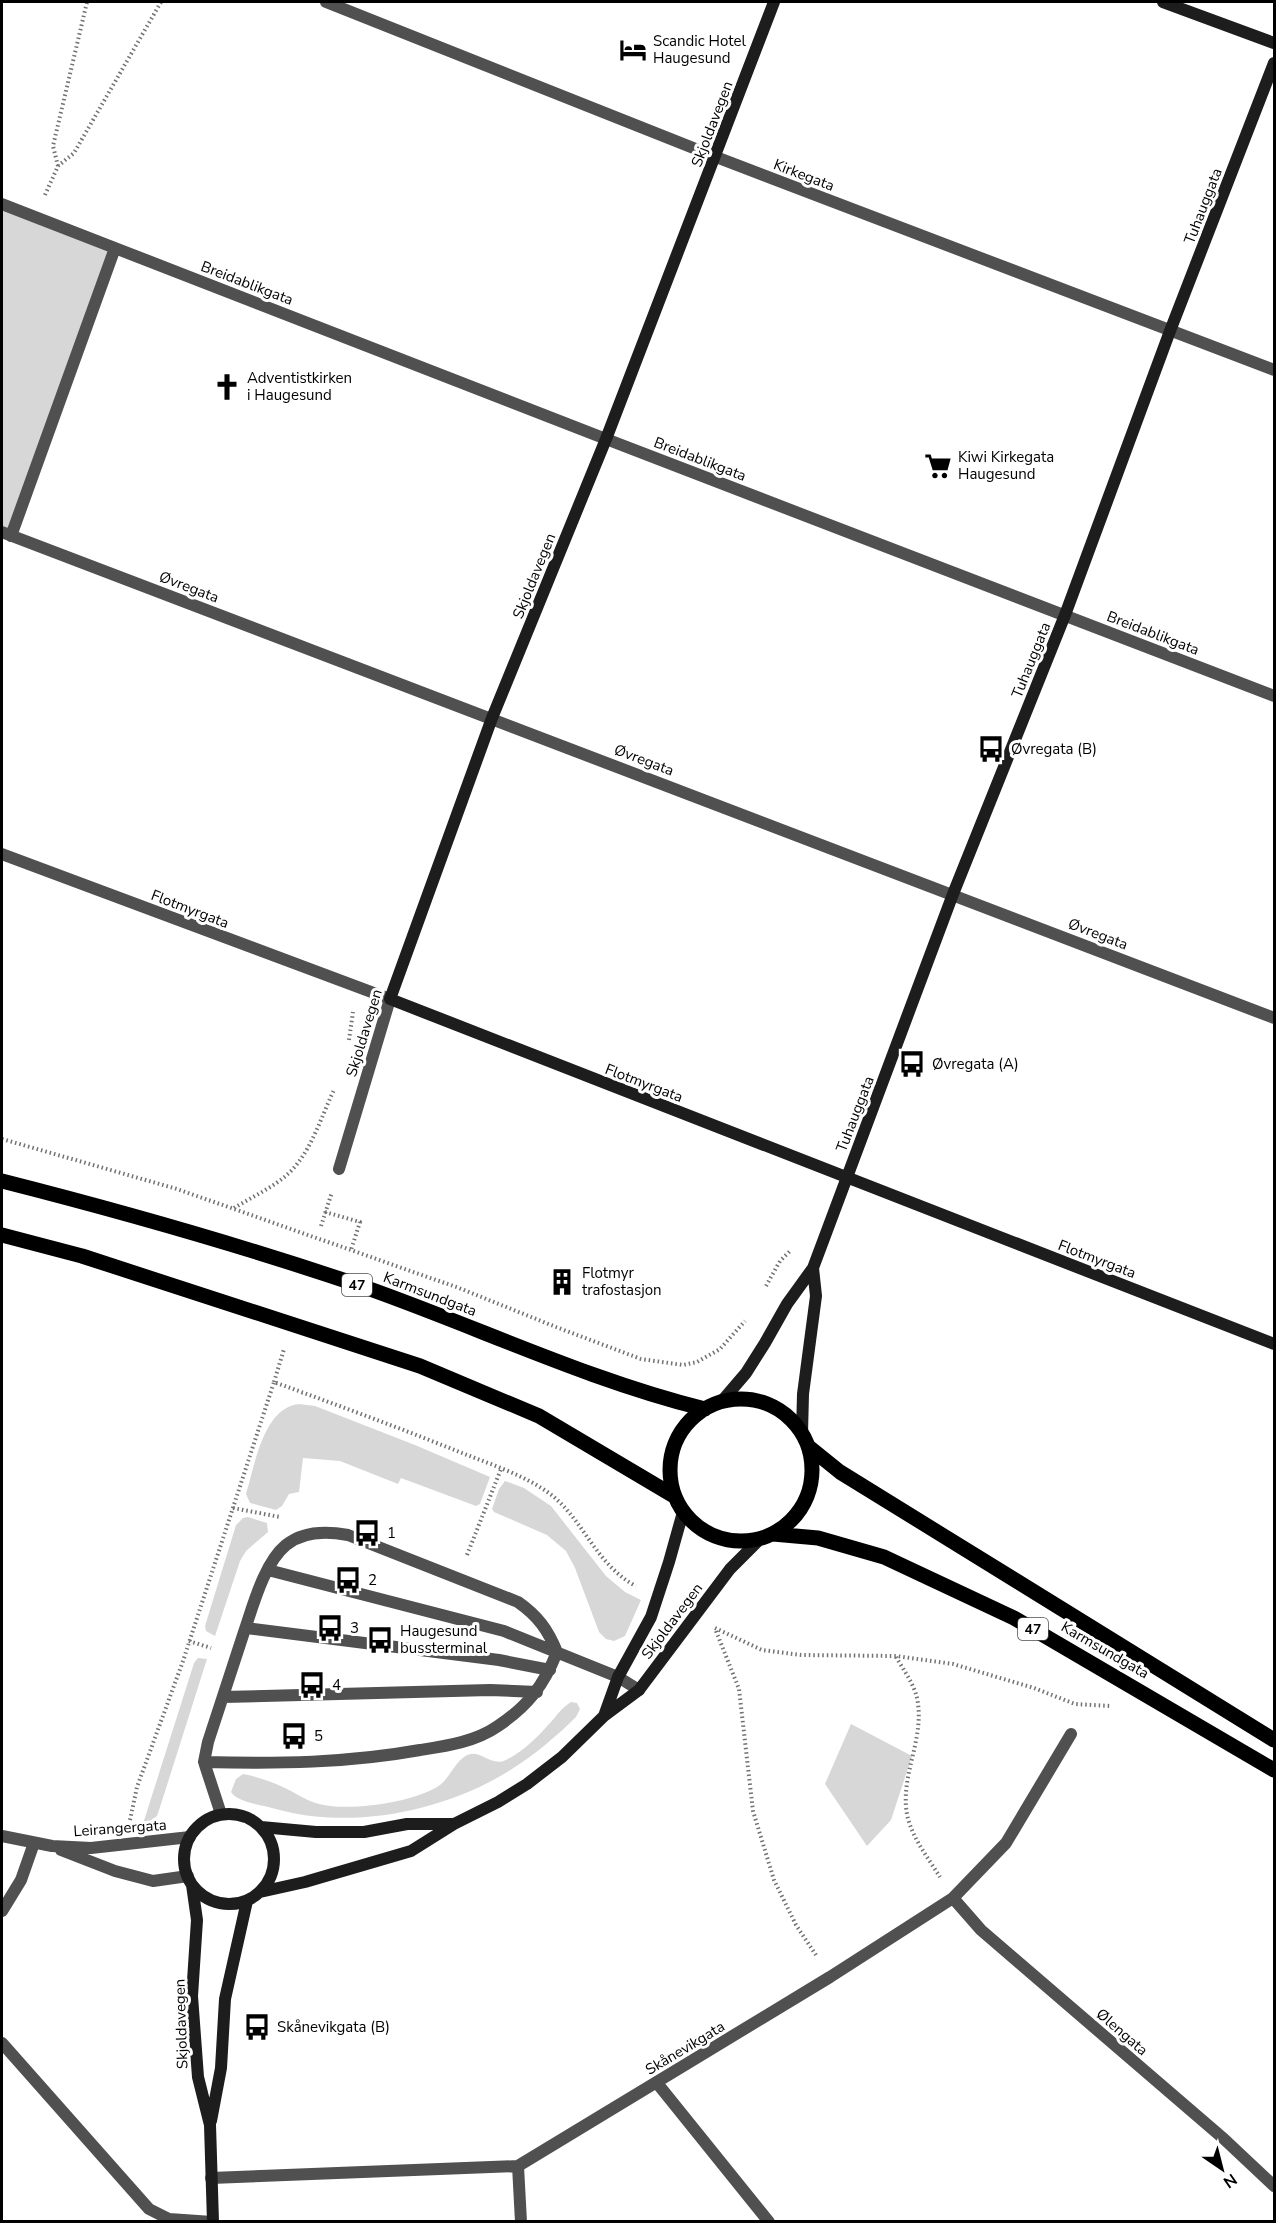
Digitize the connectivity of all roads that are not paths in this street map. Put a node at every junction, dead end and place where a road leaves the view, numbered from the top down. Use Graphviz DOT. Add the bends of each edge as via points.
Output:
graph roads {
  1 [pos="326,2"];
  2 [pos="774,2"];
  3 [pos="1163,2"];
  4 [pos="1275,43"];
  5 [pos="1275,63"];
  6 [pos="716,157"];
  7 [pos="2,204"];
  8 [pos="115,248"];
  9 [pos="1170,331"];
  10 [pos="1275,370"];
  11 [pos="606,439"];
  12 [pos="6,534"];
  13 [pos="1065,615"];
  14 [pos="1275,696"];
  15 [pos="492,718"];
  16 [pos="2,854"];
  17 [pos="953,894"];
  18 [pos="390,999"];
  19 [pos="1275,1018"];
  20 [pos="339,1169"];
  21 [pos="846,1178"];
  22 [pos="2,1180"];
  23 [pos="2,1235"];
  24 [pos="813,1268"];
  25 [pos="1275,1344"];
  26 [pos="722,1401"];
  27 [pos="705,1409"];
  28 [pos="802,1433"];
  29 [pos="809,1447"];
  30 [pos="674,1496"];
  31 [pos="683,1512"];
  32 [pos="766,1537"];
  33 [pos="268,1570"];
  34 [pos="246,1628"];
  35 [pos="557,1652"];
  36 [pos="550,1670"];
  37 [pos="618,1677"];
  38 [pos="639,1690"];
  39 [pos="537,1692"];
  40 [pos="223,1697"];
  41 [pos="604,1716"];
  42 [pos="1071,1734"];
  43 [pos="1275,1740"];
  44 [pos="204,1762"];
  45 [pos="1275,1770"];
  46 [pos="221,1814"];
  47 [pos="454,1824"];
  48 [pos="261,1827"];
  49 [pos="2,1836"];
  50 [pos="190,1837"];
  51 [pos="34,1843"];
  52 [pos="52,1846"];
  53 [pos="190,1881"];
  54 [pos="260,1892"];
  55 [pos="953,1898"];
  56 [pos="247,1901"];
  57 [pos="2,1911"];
  58 [pos="2,2043"];
  59 [pos="657,2083"];
  60 [pos="210,2125"];
  61 [pos="518,2166"];
  62 [pos="212,2178"];
  63 [pos="1275,2186"];
  64 [pos="212,2222"];
  65 [pos="521,2222"];
  66 [pos="769,2222"];
  1 -- 6 [label="street, Kirkegata"];
  2 -- 6 [label="main road, Skjoldavegen"];
  3 -- 4 [label="main road"];
  5 -- 9 [label="main road, Tuhauggata"];
  6 -- 9 [label="street, Kirkegata"];
  6 -- 11 [label="main road, Skjoldavegen"];
  7 -- 8 [label="street, Breidablikgata"];
  8 -- 11 [label="street, Breidablikgata"];
  8 -- 12 [label="street"];
  9 -- 10 [label="street, Kirkegata"];
  9 -- 13 [label="main road, Tuhauggata"];
  11 -- 13 [label="street, Breidablikgata"];
  11 -- 15 [label="main road, Skjoldavegen"];
  12 -- 15 [label="street, Øvregata"];
  13 -- 14 [label="street, Breidablikgata"];
  13 -- 17 [label="main road, Tuhauggata"];
  15 -- 17 [label="street, Øvregata"];
  15 -- 18 [label="main road, Skjoldavegen"];
  16 -- 18 [label="street, Flotmyrgata"];
  17 -- 19 [label="street, Øvregata"];
  17 -- 21 [label="main road, Tuhauggata"];
  18 -- 20 [label="street, Skjoldavegen"];
  18 -- 21 [label="main road, Flotmyrgata"];
  21 -- 24 [label="main road, Tuhauggata"];
  21 -- 25 [label="main road, Flotmyrgata"];
  22 -- 27 [label="main road, Karmsundgata / 47" via="200,1235 368,1289 650,1395"];
  23 -- 30 [label="main road, 47" via="82,1256 420,1366 539,1416"];
  24 -- 26 [label="main road, Tuhauggata" via="746,1373"];
  24 -- 28 [label="main road, Tuhauggata" via="816,1296"];
  26 -- 27 [label="main road, 47"];
  26 -- 28 [label="main road, 47" via="759,1401 791,1419"];
  27 -- 30 [label="main road, 47" via="681,1432 674,1447 670,1463"];
  28 -- 29 [label="main road, 47"];
  29 -- 32 [label="main road, 47" via="813,1467 811,1488 803,1506 790,1523"];
  29 -- 43 [label="main road, Karmsundgata / 47" via="840,1472"];
  30 -- 31 [label="main road, 47"];
  31 -- 32 [label="main road, 47" via="694,1525 725,1540 741,1542"];
  31 -- 37 [label="main road, Skjoldavegen" via="651,1617"];
  32 -- 38 [label="main road, Skjoldavegen" via="730,1569"];
  32 -- 45 [label="main road, Karmsundgata / 47" via="818,1538 884,1557 1034,1630"];
  33 -- 34 [label="street"];
  33 -- 35 [label="street" via="504,1630"];
  33 -- 35 [label="street" via="284,1546 296,1538 312,1533 348,1535 518,1602 534,1613 549,1632"];
  34 -- 36 [label="street"];
  34 -- 40 [label="street"];
  35 -- 36 [label="street"];
  35 -- 37 [label="street"];
  36 -- 39 [label="street"];
  37 -- 38 [label="street"];
  37 -- 41 [label="main road, Skjoldavegen"];
  38 -- 41 [label="main road, Skjoldavegen"];
  39 -- 40 [label="street"];
  39 -- 44 [label="street" via="497,1727 451,1745 329,1762"];
  40 -- 44 [label="street"];
  41 -- 47 [label="main road, Skjoldavegen" via="527,1784"];
  42 -- 55 [label="street, Skånevikgata" via="1006,1843"];
  44 -- 46 [label="street"];
  46 -- 48 [label="main road" via="248,1817"];
  46 -- 50 [label="main road" via="207,1819"];
  47 -- 48 [label="main road, Skjoldavegen" via="407,1824 364,1832"];
  47 -- 54 [label="main road, Skjoldavegen" via="411,1851"];
  48 -- 54 [label="main road" via="270,1840 275,1865"];
  49 -- 51 [label="street, Leirangergata"];
  50 -- 52 [label="street, Leirangergata" via="90,1848"];
  50 -- 53 [label="main road" via="183,1853"];
  51 -- 52 [label="street, Leirangergata"];
  51 -- 57 [label="street" via="21,1880"];
  52 -- 53 [label="street, Leirangergata" via="153,1881"];
  53 -- 56 [label="main road" via="203,1896 217,1903"];
  53 -- 60 [label="main road, Skjoldavegen" via="197,1920 193,2008 198,2077"];
  54 -- 56 [label="main road"];
  55 -- 59 [label="street, Skånevikgata"];
  55 -- 63 [label="street, Ølengata" via="981,1930"];
  56 -- 60 [label="main road, Skjoldavegen" via="225,1999 221,2068"];
  58 -- 64 [label="street" via="150,2209 169,2219"];
  59 -- 61 [label="street, Skånevikgata"];
  59 -- 66 [label="street"];
  60 -- 62 [label="main road, Skjoldavegen"];
  61 -- 62 [label="street, Skånevikgata"];
  61 -- 65 [label="street"];
  62 -- 64 [label="main road, Skjoldavegen"];
}
